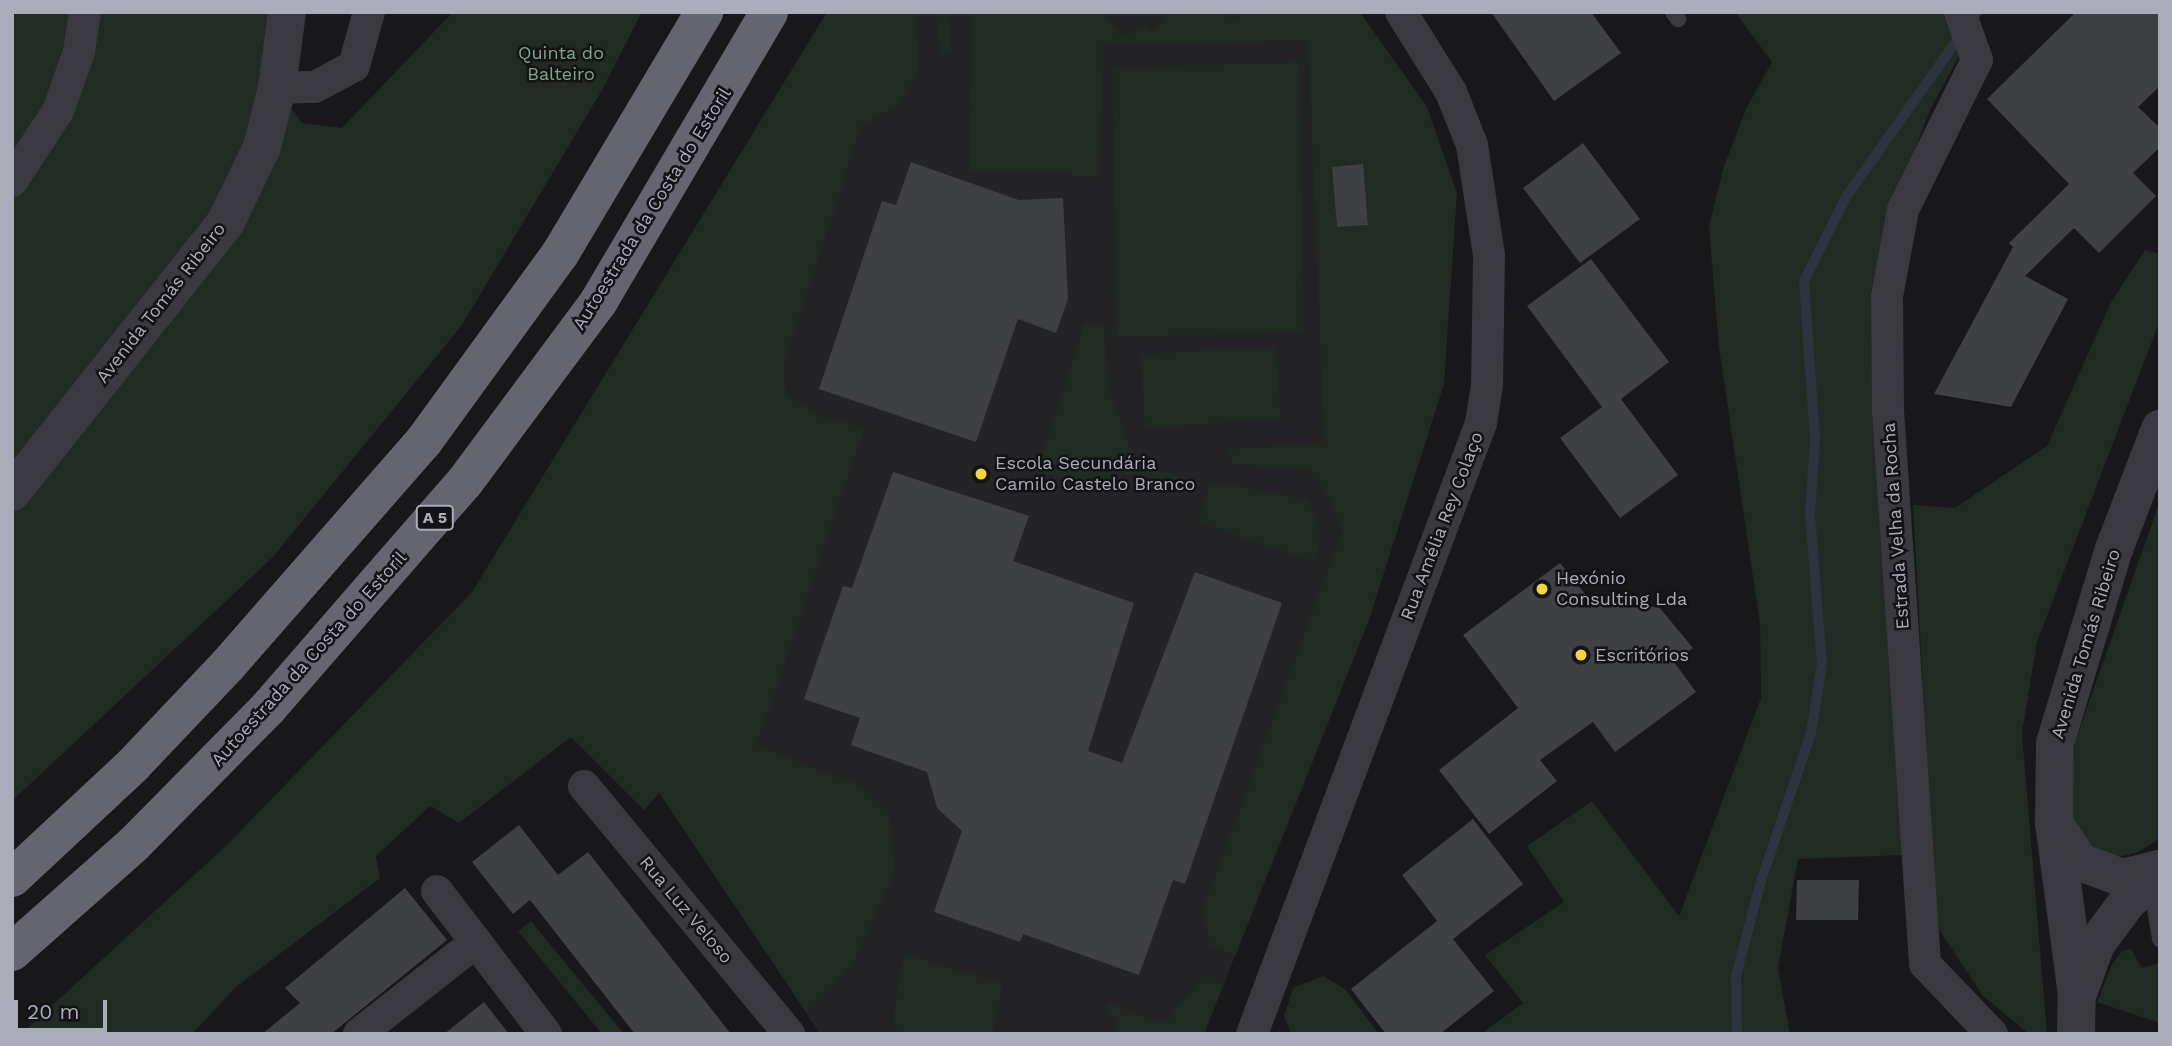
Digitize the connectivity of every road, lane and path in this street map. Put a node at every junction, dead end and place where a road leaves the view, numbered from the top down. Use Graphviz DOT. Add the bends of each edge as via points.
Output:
graph roads {
  1 [pos="85,12"];
  2 [pos="287,12"];
  3 [pos="369,12"];
  4 [pos="704,12"];
  5 [pos="769,12"];
  6 [pos="1401,12"];
  7 [pos="1960,12"];
  8 [pos="277,88"];
  9 [pos="12,181"];
  10 [pos="2160,429"];
  11 [pos="12,492"];
  12 [pos="584,786"];
  13 [pos="2053,823"];
  14 [pos="2157,875"];
  15 [pos="12,878"];
  16 [pos="437,891"];
  17 [pos="2160,939"];
  18 [pos="476,942"];
  19 [pos="12,952"];
  20 [pos="2077,995"];
  21 [pos="1256,1031"];
  22 [pos="359,1034"];
  23 [pos="546,1034"];
  24 [pos="789,1034"];
  25 [pos="1992,1034"];
  26 [pos="2076,1034"];
  1 -- 9 [label="street" via="66,93 46,135"];
  2 -- 8 [label="street, Avenida Tomás Ribeiro"];
  3 -- 8 [label="street" via="354,66 315,87"];
  4 -- 15 [label="highway" via="560,254 424,441 227,666 133,765"];
  5 -- 19 [label="highway, Autoestrada da Costa do Estoril / A 5" via="599,301 464,483 260,716 134,844"];
  6 -- 21 [label="street, Rua Amélia Rey Colaço" via="1451,92 1472,145 1489,255 1487,385 1481,423"];
  7 -- 25 [label="street, Estrada Velha da Rocha" via="1977,60 1903,210 1887,296 1888,410 1925,964"];
  8 -- 11 [label="street, Avenida Tomás Ribeiro" via="262,147 226,222"];
  10 -- 13 [label="street, Avenida Tomás Ribeiro" via="2077,662 2055,743"];
  12 -- 24 [label="street, Rua Luz Veloso"];
  13 -- 14 [label="street" via="2080,862 2123,878"];
  13 -- 20 [label="street, Avenida Tomás Ribeiro"];
  14 -- 17 [label="lane"];
  14 -- 20 [label="street" via="2128,901 2096,944"];
  16 -- 18 [label="street"];
  18 -- 22 [label="street"];
  18 -- 23 [label="street"];
  20 -- 26 [label="street, Avenida Tomás Ribeiro"];
}
